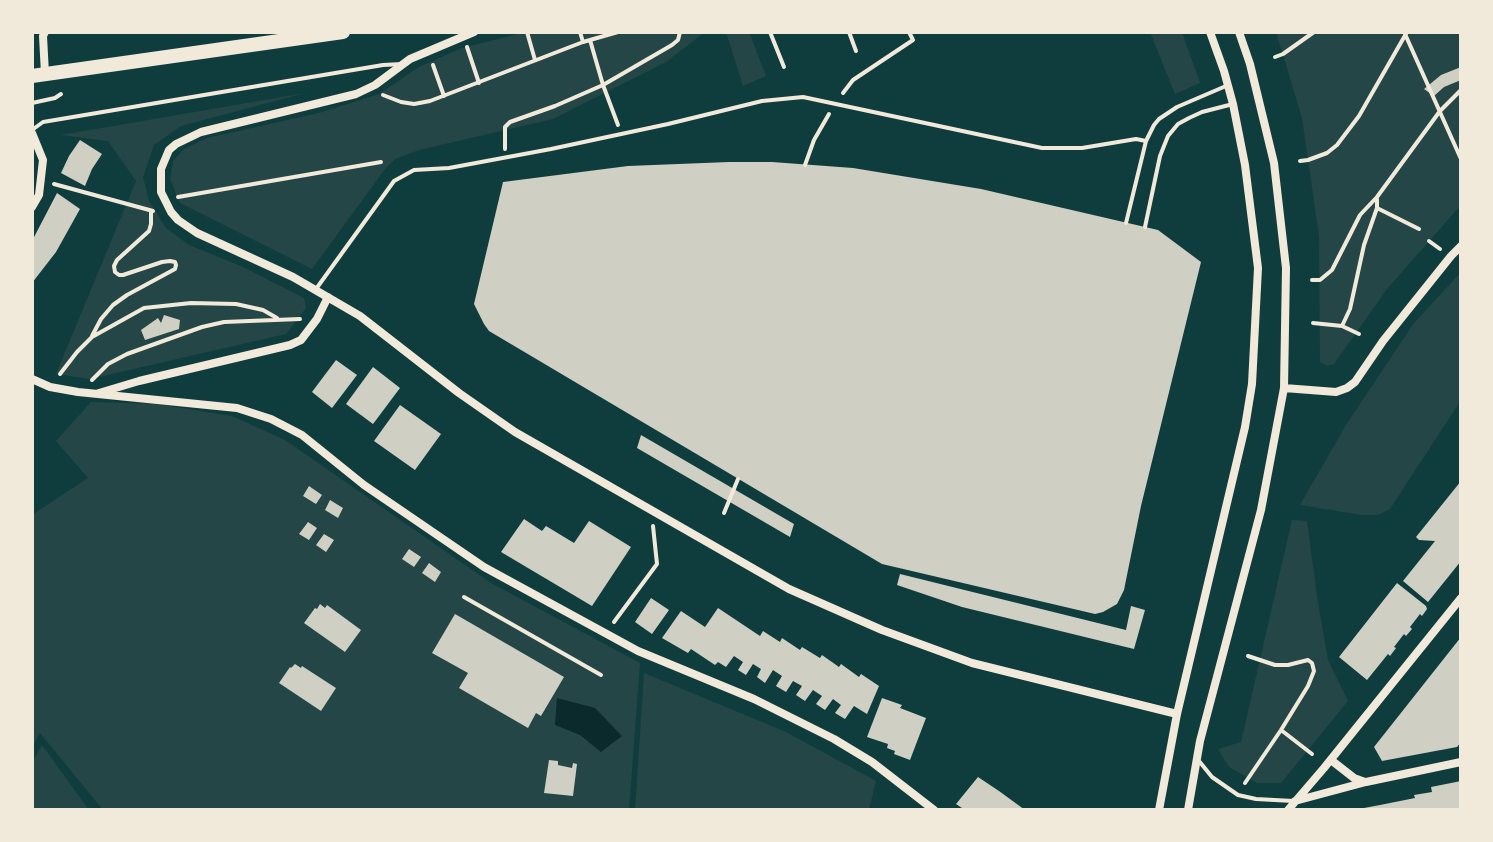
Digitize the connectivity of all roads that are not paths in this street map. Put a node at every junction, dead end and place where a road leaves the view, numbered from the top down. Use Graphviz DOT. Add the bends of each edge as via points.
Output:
graph roads {
  1 [pos="343,32"];
  2 [pos="474,32"];
  3 [pos="770,32"];
  4 [pos="849,32"];
  5 [pos="1210,32"];
  6 [pos="1239,32"];
  7 [pos="43,33"];
  8 [pos="856,51"];
  9 [pos="404,63"];
  10 [pos="784,67"];
  11 [pos="39,75"];
  12 [pos="1228,85"];
  13 [pos="1233,104"];
  14 [pos="32,131"];
  15 [pos="1146,141"];
  16 [pos="32,207"];
  17 [pos="1126,223"];
  18 [pos="1145,227"];
  19 [pos="1461,246"];
  20 [pos="316,290"];
  21 [pos="328,297"];
  22 [pos="32,379"];
  23 [pos="1284,388"];
  24 [pos="94,395"];
  25 [pos="464,597"];
  26 [pos="1461,598"];
  27 [pos="601,675"];
  28 [pos="1177,714"];
  29 [pos="1197,758"];
  30 [pos="1331,760"];
  31 [pos="1461,762"];
  32 [pos="1366,782"];
  33 [pos="1295,801"];
  34 [pos="934,810"];
  35 [pos="1159,810"];
  36 [pos="1188,810"];
  37 [pos="1288,810"];
  1 -- 11 [label="main road"];
  2 -- 9 [label="street"];
  3 -- 10 [label="lane"];
  4 -- 8 [label="lane"];
  5 -- 12 [label="street"];
  6 -- 23 [label="street" via="1274,163 1286,268"];
  7 -- 11 [label="street"];
  9 -- 14 [label="lane" via="43,122"];
  9 -- 20 [label="street" via="348,97 188,137 163,160 161,192 178,220"];
  12 -- 13 [label="street"];
  12 -- 15 [label="lane" via="1166,114"];
  13 -- 18 [label="lane" via="1189,118 1168,136"];
  13 -- 28 [label="street" via="1258,268 1252,384"];
  14 -- 16 [label="street" via="43,160 39,195"];
  15 -- 17 [label="lane"];
  15 -- 20 [label="lane" via="1042,148 803,97 762,101 622,135 414,170 394,181"];
  19 -- 23 [label="street" via="1355,382 1336,392"];
  20 -- 21 [label="street"];
  21 -- 24 [label="street" via="301,340 290,345"];
  21 -- 28 [label="street" via="515,432 789,589 972,663"];
  22 -- 24 [label="street"];
  23 -- 29 [label="street" via="1261,510"];
  24 -- 34 [label="street" via="237,408 271,419 302,435 364,485 484,567 638,651 834,739"];
  25 -- 27 [label="lane"];
  26 -- 30 [label="street"];
  28 -- 35 [label="street"];
  29 -- 33 [label="lane" via="1212,777 1238,795"];
  29 -- 36 [label="street"];
  30 -- 32 [label="street"];
  30 -- 33 [label="street"];
  31 -- 32 [label="street"];
  32 -- 33 [label="street"];
  33 -- 37 [label="street"];
}
